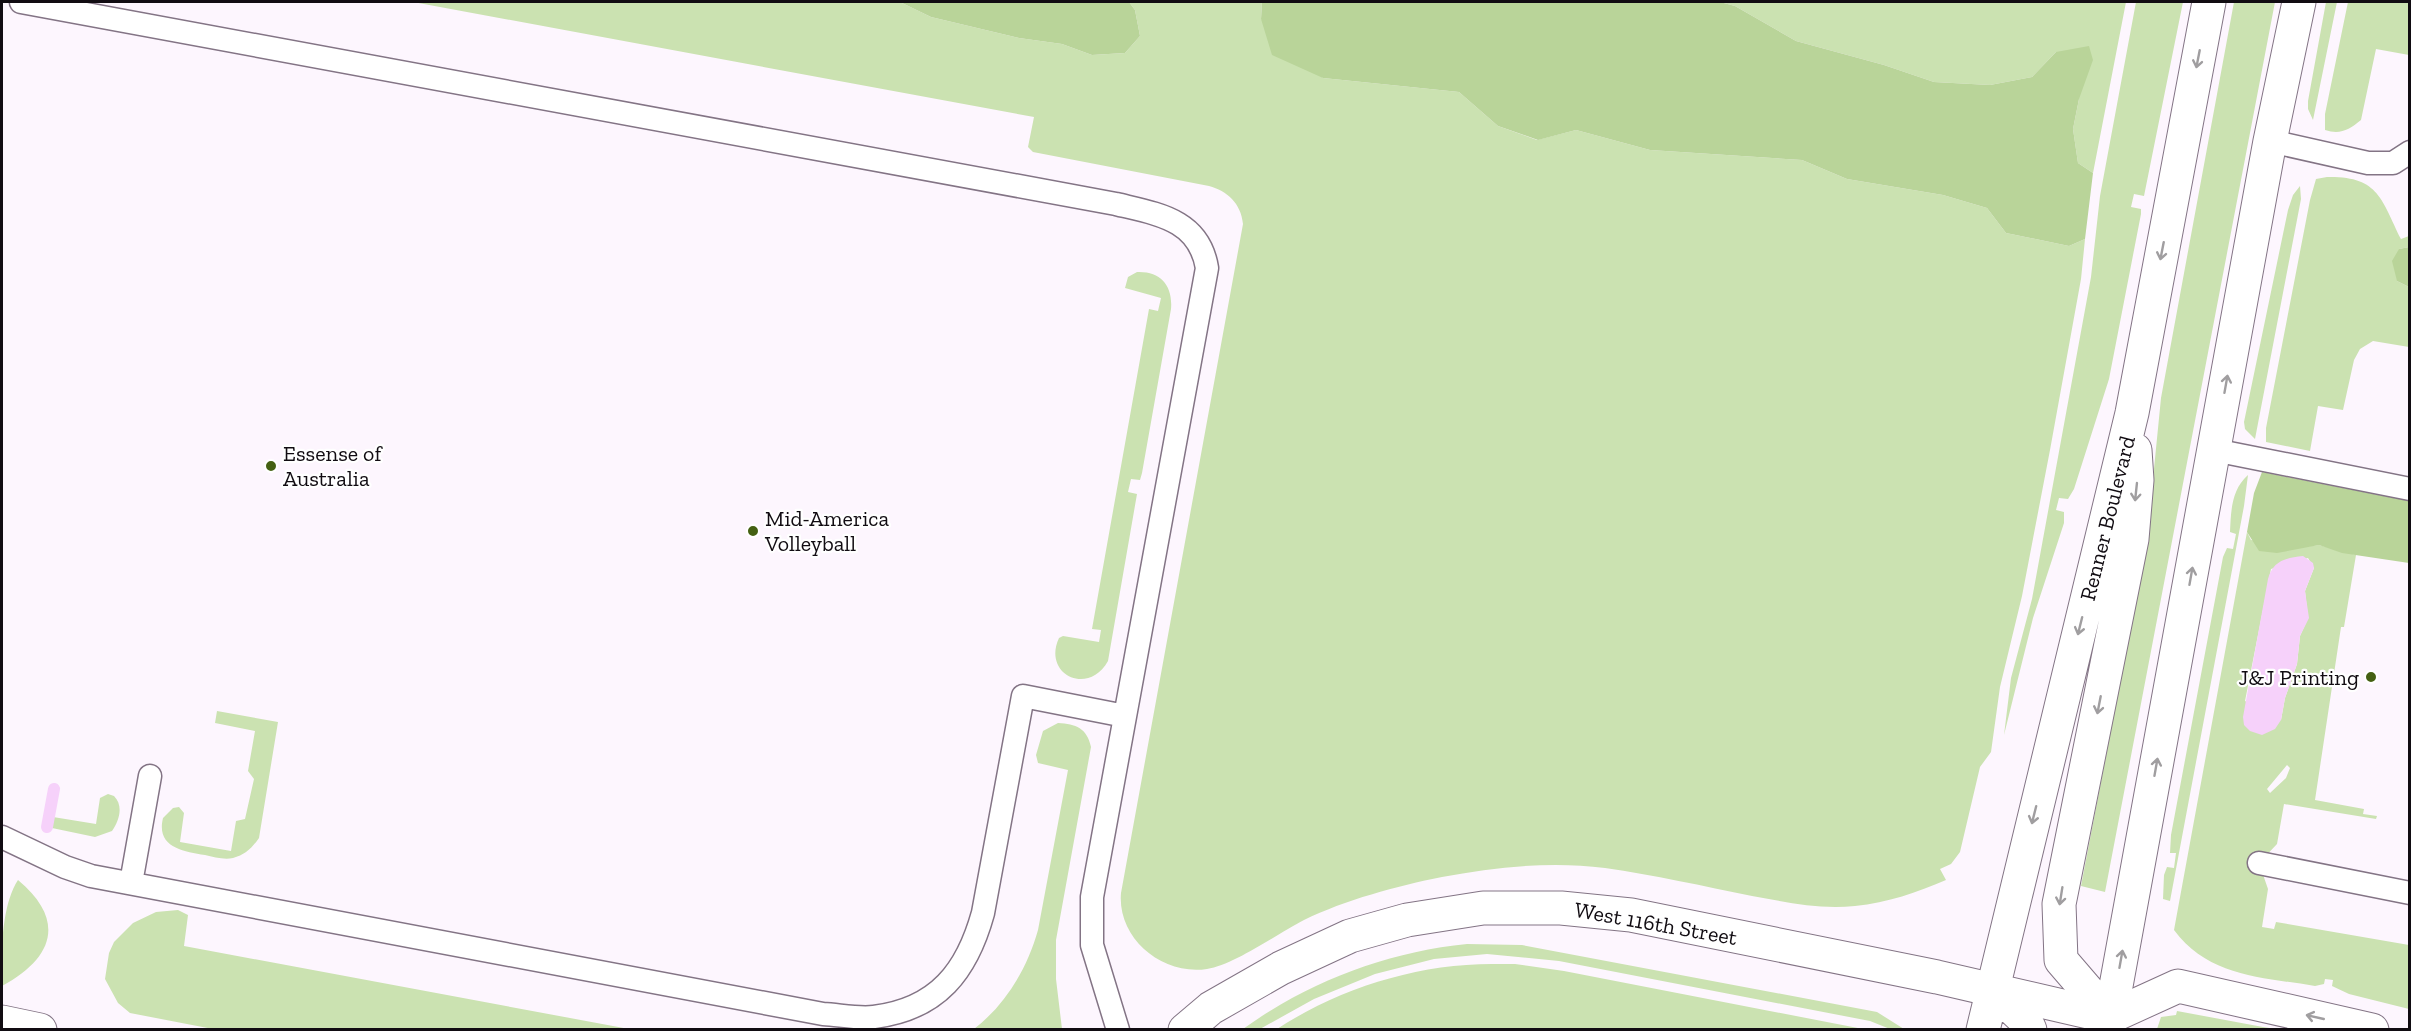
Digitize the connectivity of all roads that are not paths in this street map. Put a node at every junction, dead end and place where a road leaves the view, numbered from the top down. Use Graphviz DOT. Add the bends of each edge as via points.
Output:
graph roads {
  1 [pos="21,2"];
  2 [pos="2209,2"];
  3 [pos="2299,2"];
  4 [pos="2270,141"];
  5 [pos="2409,153"];
  6 [pos="2132,413"];
  7 [pos="2214,450"];
  8 [pos="2409,489"];
  9 [pos="1125,716"];
  10 [pos="150,776"];
  11 [pos="2,837"];
  12 [pos="2259,863"];
  13 [pos="130,882"];
  14 [pos="2409,893"];
  15 [pos="1992,989"];
  16 [pos="2,1022"];
  17 [pos="2112,1025"];
  18 [pos="39,1029"];
  19 [pos="1118,1029"];
  20 [pos="1185,1029"];
  21 [pos="1983,1029"];
  22 [pos="2030,1029"];
  23 [pos="2372,1029"];
  1 -- 9 [label="lane" via="1116,204 1164,215 1192,232 1207,268"];
  2 -- 6 [label="main road, Renner Boulevard, one-way"];
  3 -- 4 [label="main road"];
  4 -- 5 [label="lane" via="2368,163 2393,163"];
  7 -- 4 [label="main road, one-way"];
  6 -- 15 [label="main road, Renner Boulevard, one-way"];
  6 -- 17 [label="main road, one-way" via="2138,480 2132,539 2059,904 2061,960"];
  7 -- 8 [label="lane"];
  17 -- 7 [label="main road, one-way"];
  9 -- 13 [label="lane" via="1023,696 974,945 950,981 928,998 901,1012 872,1017 823,1014"];
  9 -- 19 [label="lane" via="1092,897 1092,945"];
  10 -- 13 [label="lane"];
  11 -- 13 [label="lane" via="65,867"];
  12 -- 14 [label="lane"];
  15 -- 17 [label="main road, West 116th Street"];
  15 -- 20 [label="main road, West 116th Street" via="1631,915 1561,908 1483,908 1407,920 1350,936 1281,968 1211,1008"];
  15 -- 21 [label="main road, Renner Boulevard"];
  15 -- 22 [label="main road"];
  16 -- 18 [label="main road"];
  23 -- 17 [label="main road, one-way" via="2178,986"];
}
